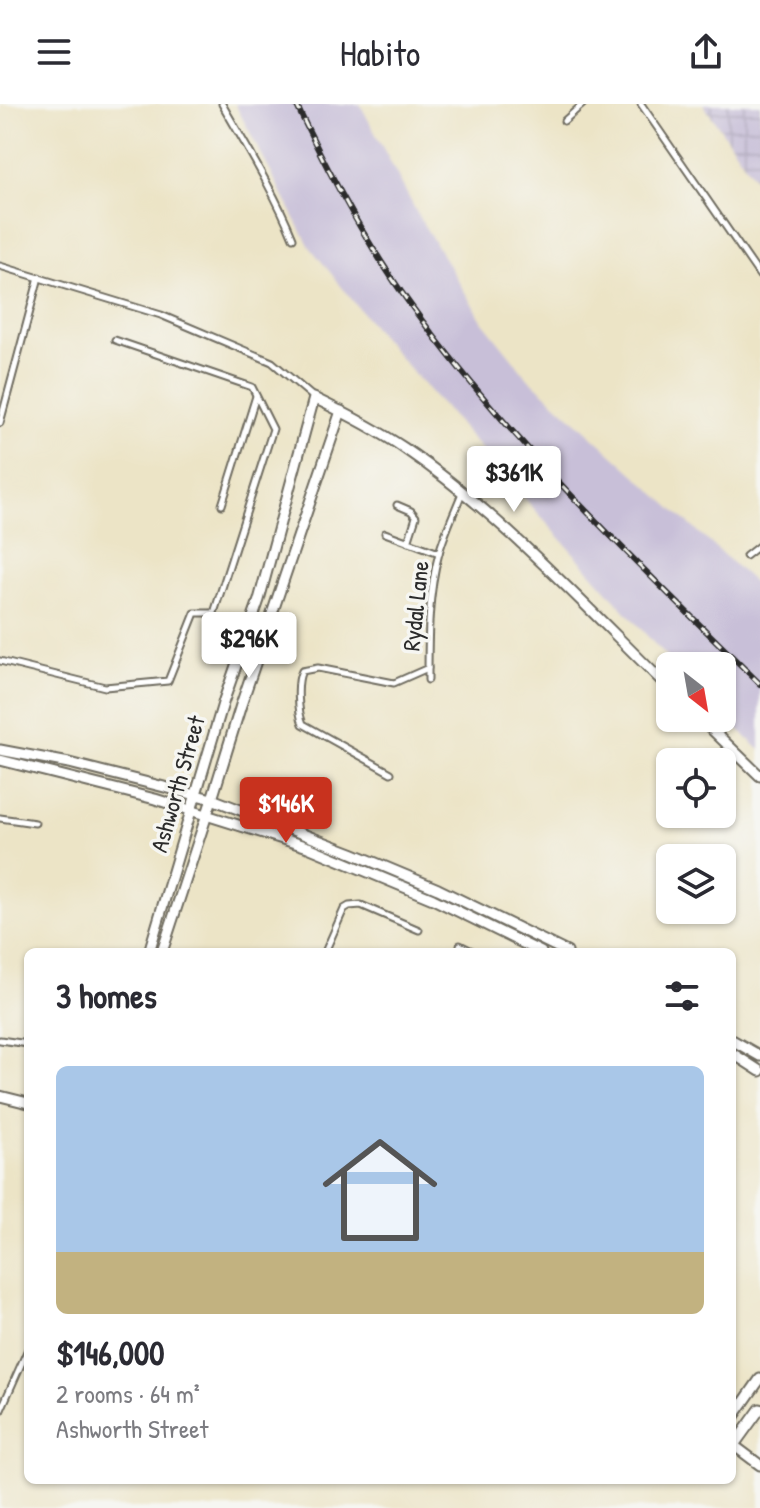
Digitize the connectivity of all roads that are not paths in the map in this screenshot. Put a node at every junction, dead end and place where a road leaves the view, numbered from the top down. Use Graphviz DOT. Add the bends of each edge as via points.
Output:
graph roads {
  1 [pos="222,104"];
  2 [pos="583,104"];
  3 [pos="641,104"];
  4 [pos="564,121"];
  5 [pos="293,238"];
  6 [pos="0,266"];
  7 [pos="760,276"];
  8 [pos="39,277"];
  9 [pos="115,340"];
  10 [pos="256,395"];
  11 [pos="314,398"];
  12 [pos="341,411"];
  13 [pos="0,423"];
  14 [pos="462,493"];
  15 [pos="222,505"];
  16 [pos="397,505"];
  17 [pos="385,533"];
  18 [pos="408,542"];
  19 [pos="760,545"];
  20 [pos="439,553"];
  21 [pos="746,556"];
  22 [pos="0,661"];
  23 [pos="428,668"];
  24 [pos="656,675"];
  25 [pos="428,680"];
  26 [pos="714,732"];
  27 [pos="0,750"];
  28 [pos="0,760"];
  29 [pos="391,773"];
  30 [pos="760,776"];
  31 [pos="196,794"];
  32 [pos="212,799"];
  33 [pos="192,811"];
  34 [pos="207,815"];
  35 [pos="0,818"];
  36 [pos="35,823"];
  37 [pos="419,930"];
  38 [pos="460,945"];
  39 [pos="150,948"];
  40 [pos="163,948"];
  41 [pos="327,948"];
  42 [pos="466,948"];
  43 [pos="533,948"];
  44 [pos="559,948"];
  45 [pos="0,1040"];
  46 [pos="736,1042"];
  47 [pos="24,1043"];
  48 [pos="736,1056"];
  49 [pos="760,1056"];
  50 [pos="760,1071"];
  51 [pos="0,1096"];
  52 [pos="24,1102"];
  53 [pos="24,1358"];
  54 [pos="760,1379"];
  55 [pos="760,1409"];
  56 [pos="0,1412"];
  57 [pos="736,1413"];
  58 [pos="736,1441"];
  59 [pos="736,1447"];
  60 [pos="760,1465"];
  1 -- 5 [label="lane"];
  2 -- 4 [label="lane"];
  3 -- 7 [label="lane"];
  6 -- 8 [label="lane"];
  8 -- 11 [label="lane" via="161,315 272,362"];
  8 -- 13 [label="lane"];
  9 -- 10 [label="lane" via="252,387"];
  10 -- 15 [label="lane"];
  10 -- 22 [label="lane" via="273,429 214,613 195,613 168,681 105,687"];
  11 -- 12 [label="street"];
  11 -- 31 [label="street, Ashworth Street" via="259,600"];
  12 -- 14 [label="street" via="404,448"];
  12 -- 32 [label="street, Ashworth Street"];
  14 -- 20 [label="lane, Rydal Lane"];
  14 -- 24 [label="street" via="503,526"];
  16 -- 18 [label="lane" via="416,517"];
  17 -- 18 [label="lane"];
  18 -- 20 [label="lane"];
  19 -- 21 [label="lane"];
  20 -- 23 [label="lane, Rydal Lane"];
  23 -- 25 [label="lane, Rydal Lane"];
  23 -- 29 [label="lane" via="394,683 318,668 299,676 303,724"];
  26 -- 30 [label="street"];
  27 -- 31 [label="street"];
  28 -- 33 [label="street"];
  31 -- 32 [label="street"];
  31 -- 33 [label="street, Ashworth Street"];
  32 -- 34 [label="street, Ashworth Street"];
  32 -- 44 [label="street" via="438,889"];
  33 -- 34 [label="street"];
  33 -- 39 [label="street, Ashworth Street"];
  34 -- 40 [label="street, Ashworth Street"];
  34 -- 43 [label="street" via="308,847"];
  35 -- 36 [label="lane"];
  37 -- 41 [label="lane" via="354,905 344,909"];
  38 -- 42 [label="lane"];
  45 -- 47 [label="lane"];
  46 -- 49 [label="street"];
  48 -- 50 [label="street"];
  51 -- 52 [label="street"];
  53 -- 56 [label="lane"];
  54 -- 57 [label="street"];
  55 -- 58 [label="street"];
  59 -- 60 [label="street"];
}
